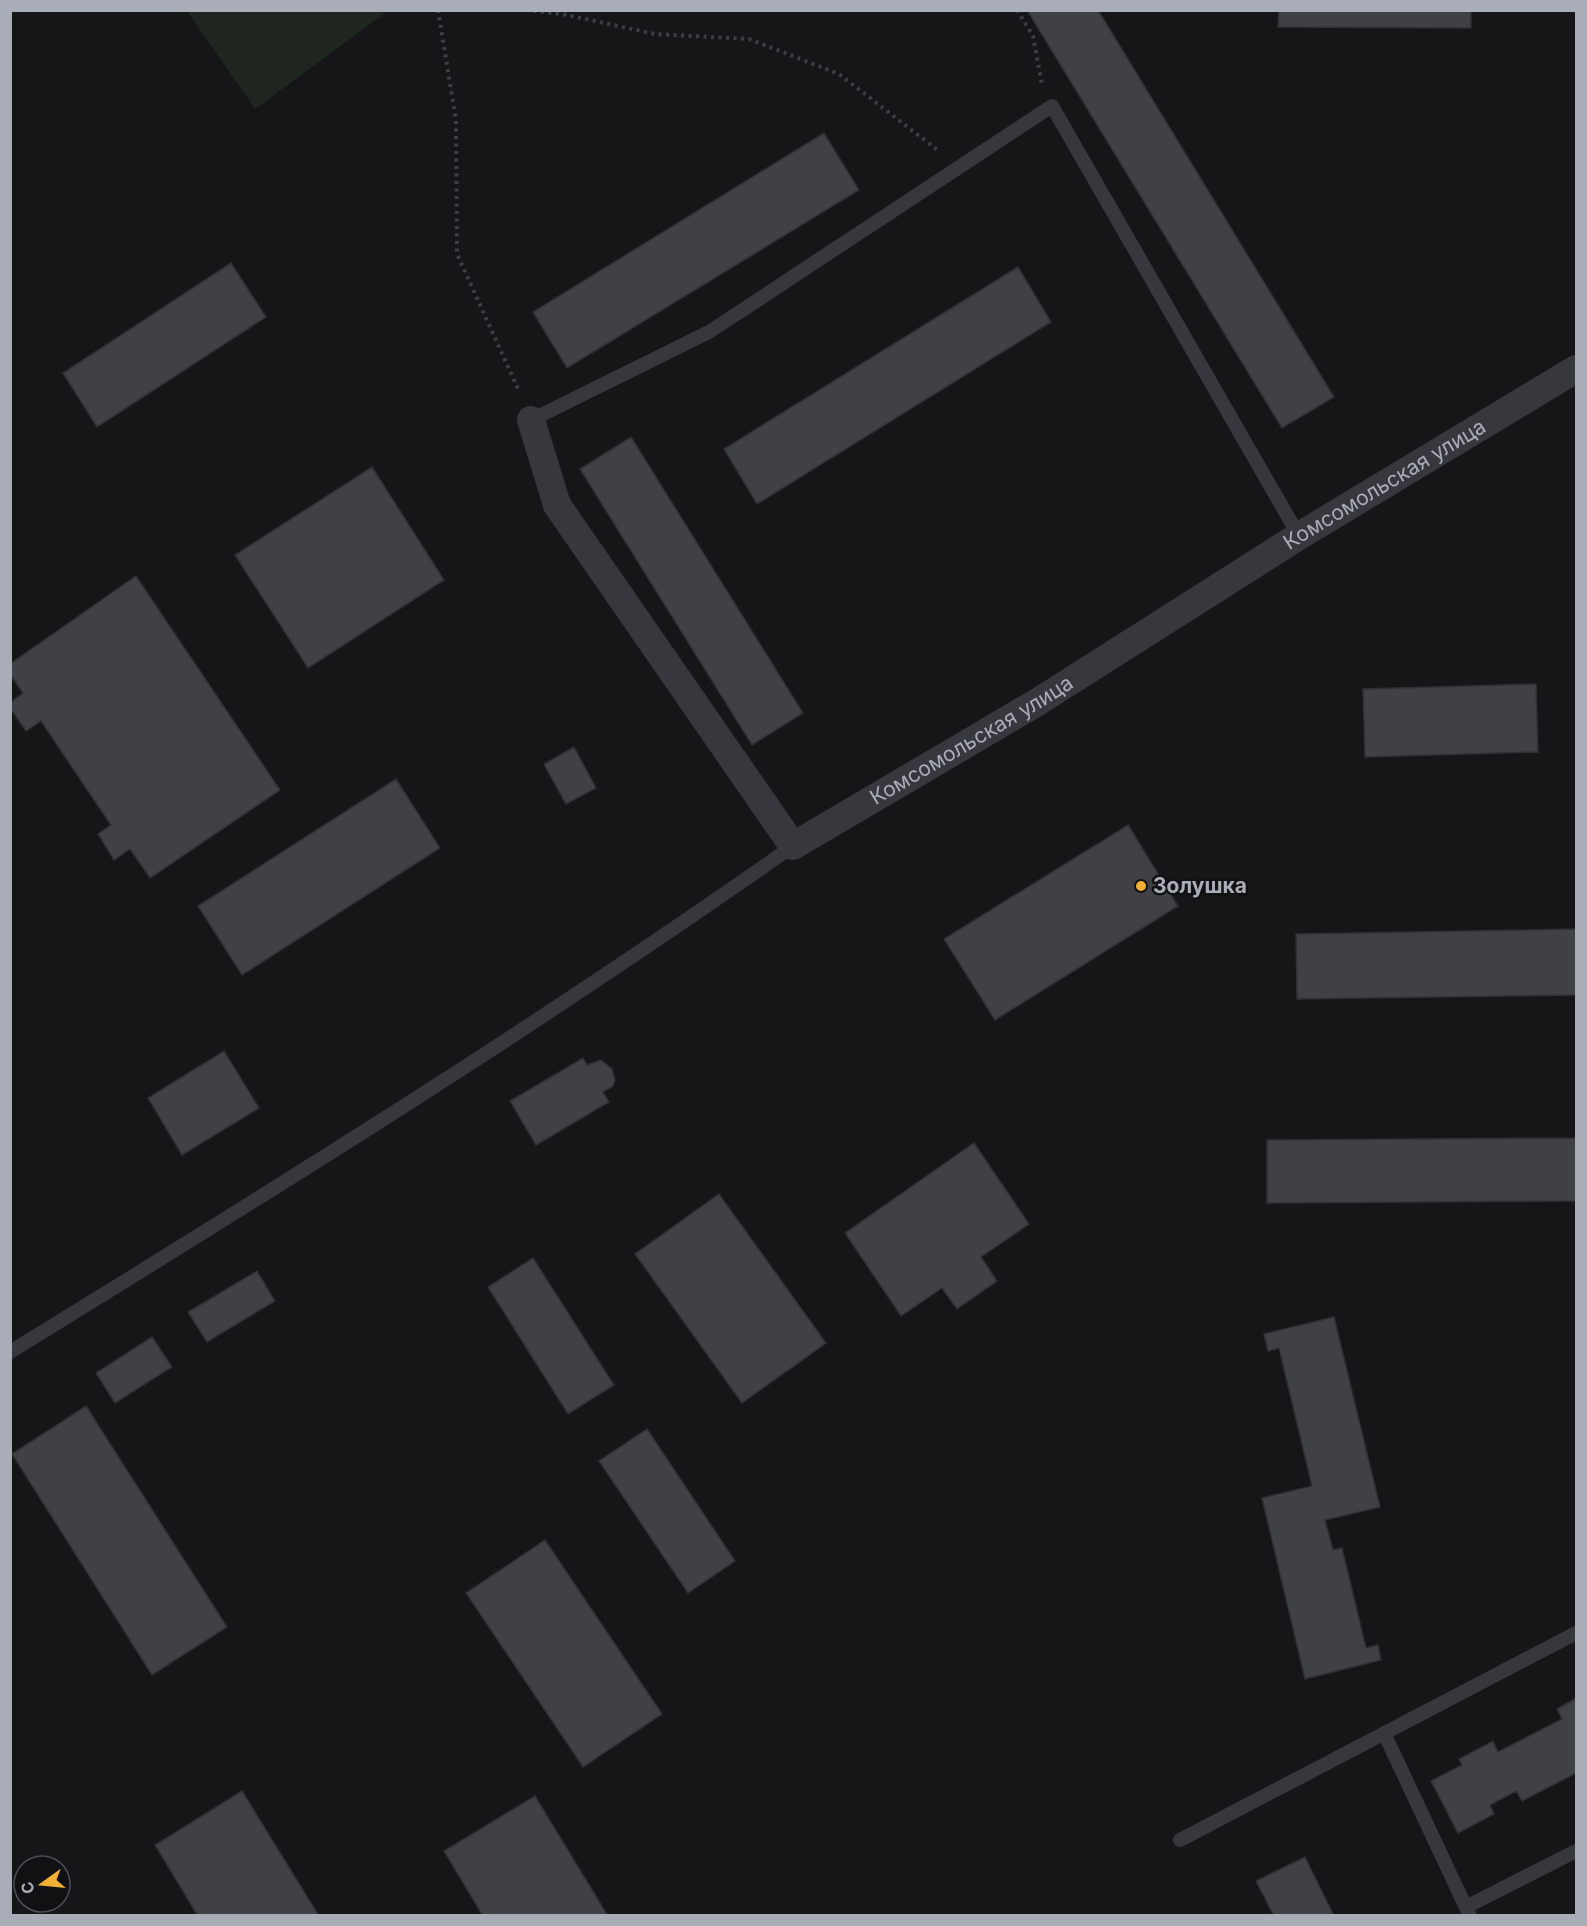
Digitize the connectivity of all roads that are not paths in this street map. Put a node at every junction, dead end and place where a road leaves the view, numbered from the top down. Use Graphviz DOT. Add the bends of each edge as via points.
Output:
graph roads {
  1 [pos="1576,369"];
  2 [pos="531,420"];
  3 [pos="1299,536"];
  4 [pos="793,846"];
  5 [pos="10,1352"];
  6 [pos="1576,1633"];
  7 [pos="1384,1733"];
  8 [pos="1180,1840"];
  9 [pos="1576,1851"];
  10 [pos="1468,1911"];
  1 -- 3 [label="street, Комсомольская улица"];
  2 -- 3 [label="lane" via="709,332 1052,105"];
  2 -- 4 [label="street" via="557,505"];
  3 -- 4 [label="street, Комсомольская улица" via="1036,703"];
  4 -- 5 [label="lane" via="318,1162"];
  6 -- 7 [label="lane"];
  7 -- 8 [label="lane"];
  7 -- 10 [label="lane"];
  9 -- 10 [label="lane"];
}
